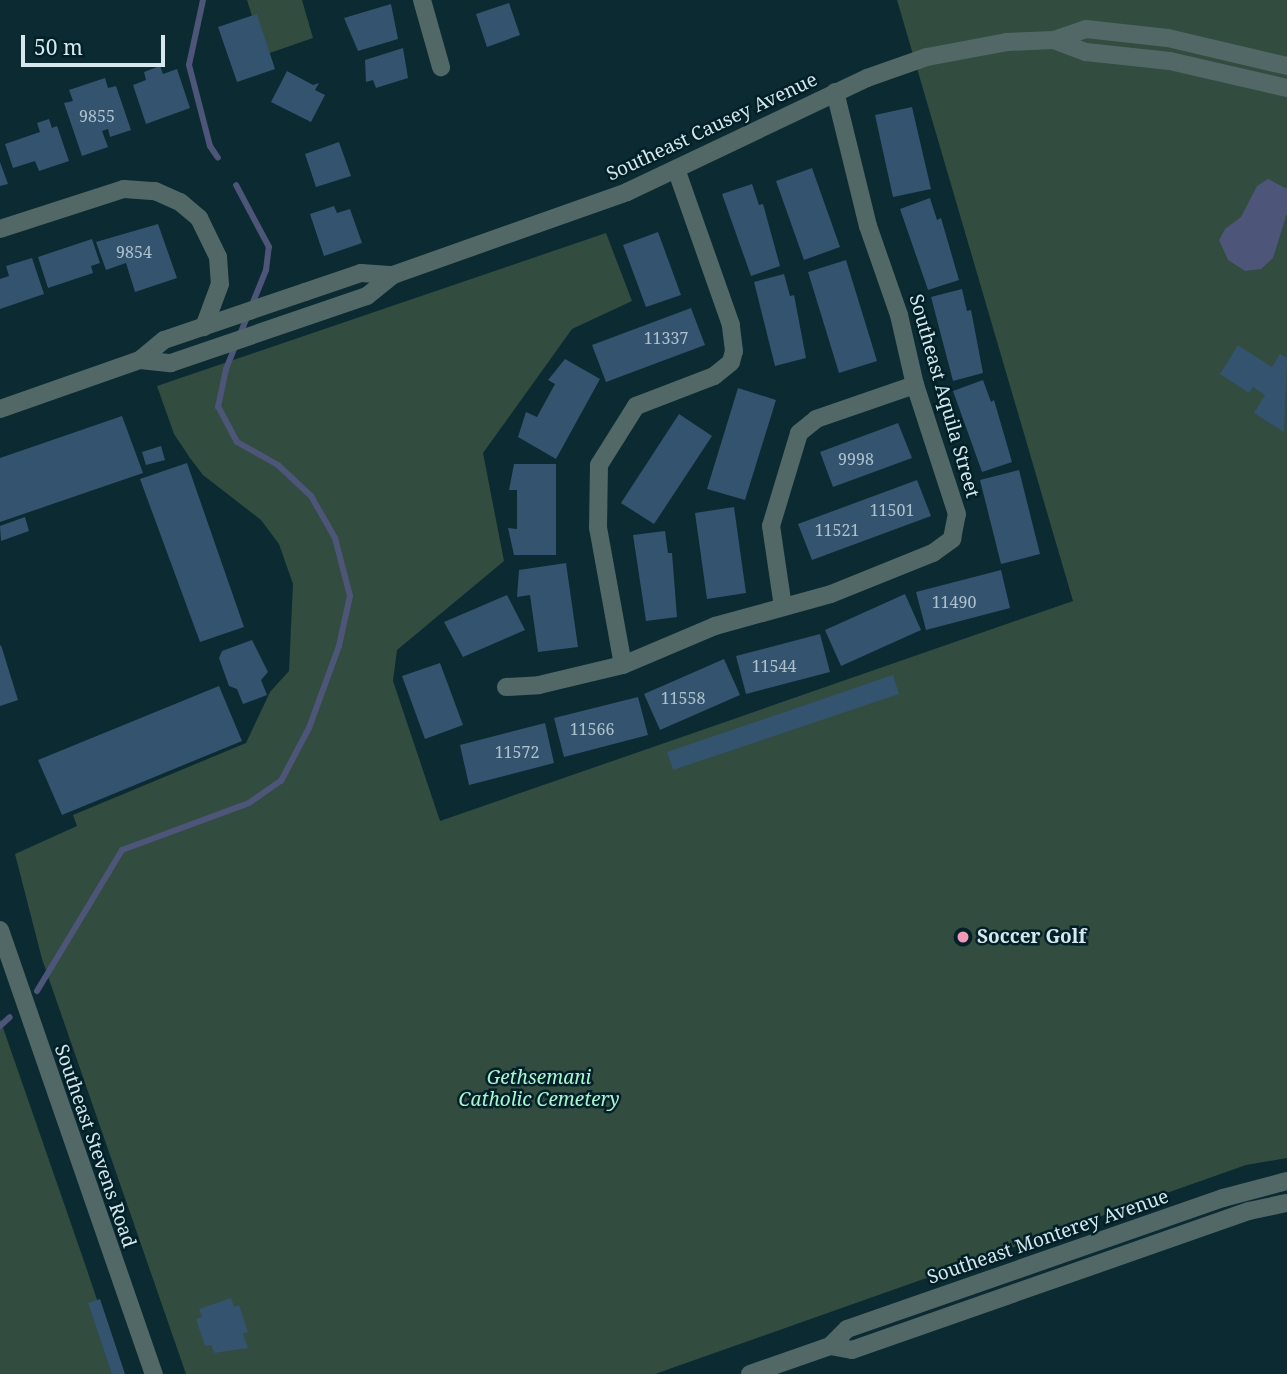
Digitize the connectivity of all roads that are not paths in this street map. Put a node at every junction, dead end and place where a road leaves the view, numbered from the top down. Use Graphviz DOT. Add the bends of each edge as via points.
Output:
graph roads {
  1 [pos="422,0"];
  2 [pos="1054,40"];
  3 [pos="1287,66"];
  4 [pos="441,67"];
  5 [pos="1287,88"];
  6 [pos="835,92"];
  7 [pos="676,169"];
  8 [pos="0,229"];
  9 [pos="393,275"];
  10 [pos="204,327"];
  11 [pos="140,360"];
  12 [pos="915,385"];
  13 [pos="0,409"];
  14 [pos="783,607"];
  15 [pos="623,665"];
  16 [pos="506,687"];
  17 [pos="0,930"];
  18 [pos="1287,1181"];
  19 [pos="1287,1203"];
  20 [pos="830,1346"];
  21 [pos="154,1374"];
  22 [pos="750,1374"];
  1 -- 4 [label="street"];
  2 -- 3 [label="street, Southeast Causey Avenue" via="1086,29 1129,32"];
  2 -- 5 [label="street, Southeast Causey Avenue" via="1086,52 1170,61"];
  2 -- 6 [label="street, Southeast Causey Avenue" via="960,49 893,68"];
  6 -- 7 [label="street, Southeast Causey Avenue"];
  6 -- 12 [label="street, Southeast Aquila Street"];
  7 -- 9 [label="street, Southeast Causey Avenue" via="581,209"];
  7 -- 15 [label="street" via="735,341 731,362 714,376 636,406 599,465 598,528"];
  8 -- 10 [label="street" via="124,189 155,191 180,202 199,218 218,257 220,284"];
  9 -- 10 [label="street, Southeast Causey Avenue" via="361,273"];
  9 -- 11 [label="street, Southeast Causey Avenue" via="367,296 171,363"];
  10 -- 11 [label="street, Southeast Causey Avenue" via="164,340"];
  11 -- 13 [label="street, Southeast Causey Avenue"];
  12 -- 14 [label="street" via="816,419 799,433 771,526"];
  12 -- 14 [label="street, Southeast Aquila Street" via="957,514 952,539 933,553 831,594"];
  14 -- 15 [label="street, Southeast Aquila Street" via="715,626"];
  15 -- 16 [label="street, Southeast Aquila Street" via="538,685"];
  17 -- 21 [label="street, Southeast Stevens Road"];
  18 -- 20 [label="street, Southeast Monterey Avenue" via="1223,1198 847,1329"];
  19 -- 20 [label="street, Southeast Monterey Avenue" via="1249,1212 852,1350"];
  20 -- 22 [label="street, Southeast Monterey Avenue"];
}
